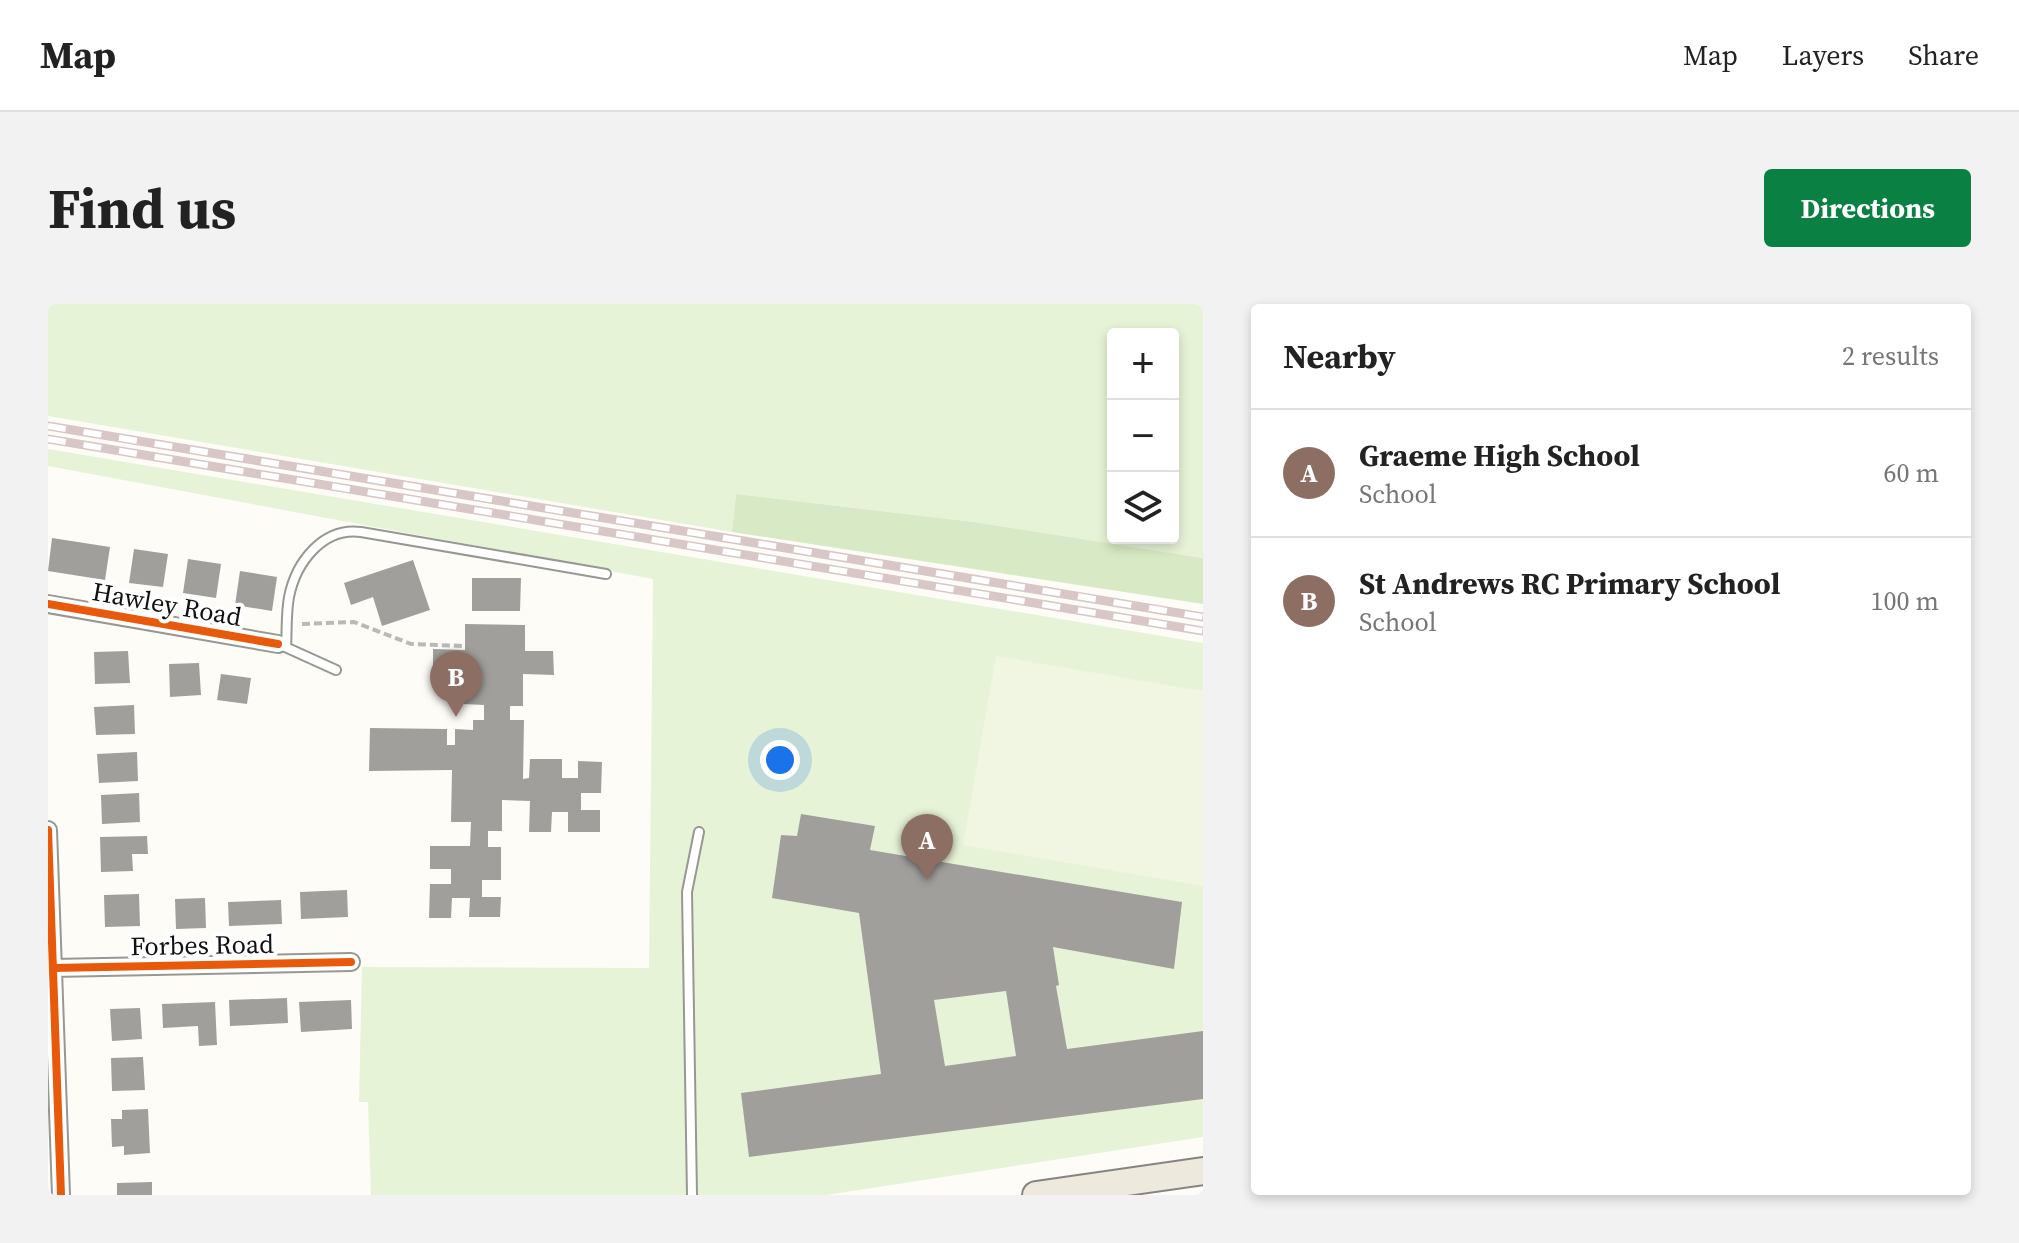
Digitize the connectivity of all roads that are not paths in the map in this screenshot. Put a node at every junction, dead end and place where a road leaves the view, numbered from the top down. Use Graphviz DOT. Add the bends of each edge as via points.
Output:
graph roads {
  1 [pos="606,574"];
  2 [pos="48,604"];
  3 [pos="282,645"];
  4 [pos="336,670"];
  5 [pos="48,830"];
  6 [pos="699,832"];
  7 [pos="48,840"];
  8 [pos="351,962"];
  9 [pos="53,968"];
  10 [pos="1203,1171"];
  11 [pos="61,1195"];
  12 [pos="692,1195"];
  13 [pos="1036,1195"];
  1 -- 3 [label="lane" via="342,532 320,542 302,565 288,598"];
  2 -- 3 [label="street, Hawley Road"];
  3 -- 4 [label="lane"];
  5 -- 7 [label="street"];
  6 -- 12 [label="lane" via="687,892"];
  7 -- 9 [label="street"];
  8 -- 9 [label="street, Forbes Road"];
  9 -- 11 [label="street"];
  10 -- 13 [label="main road"];
}
